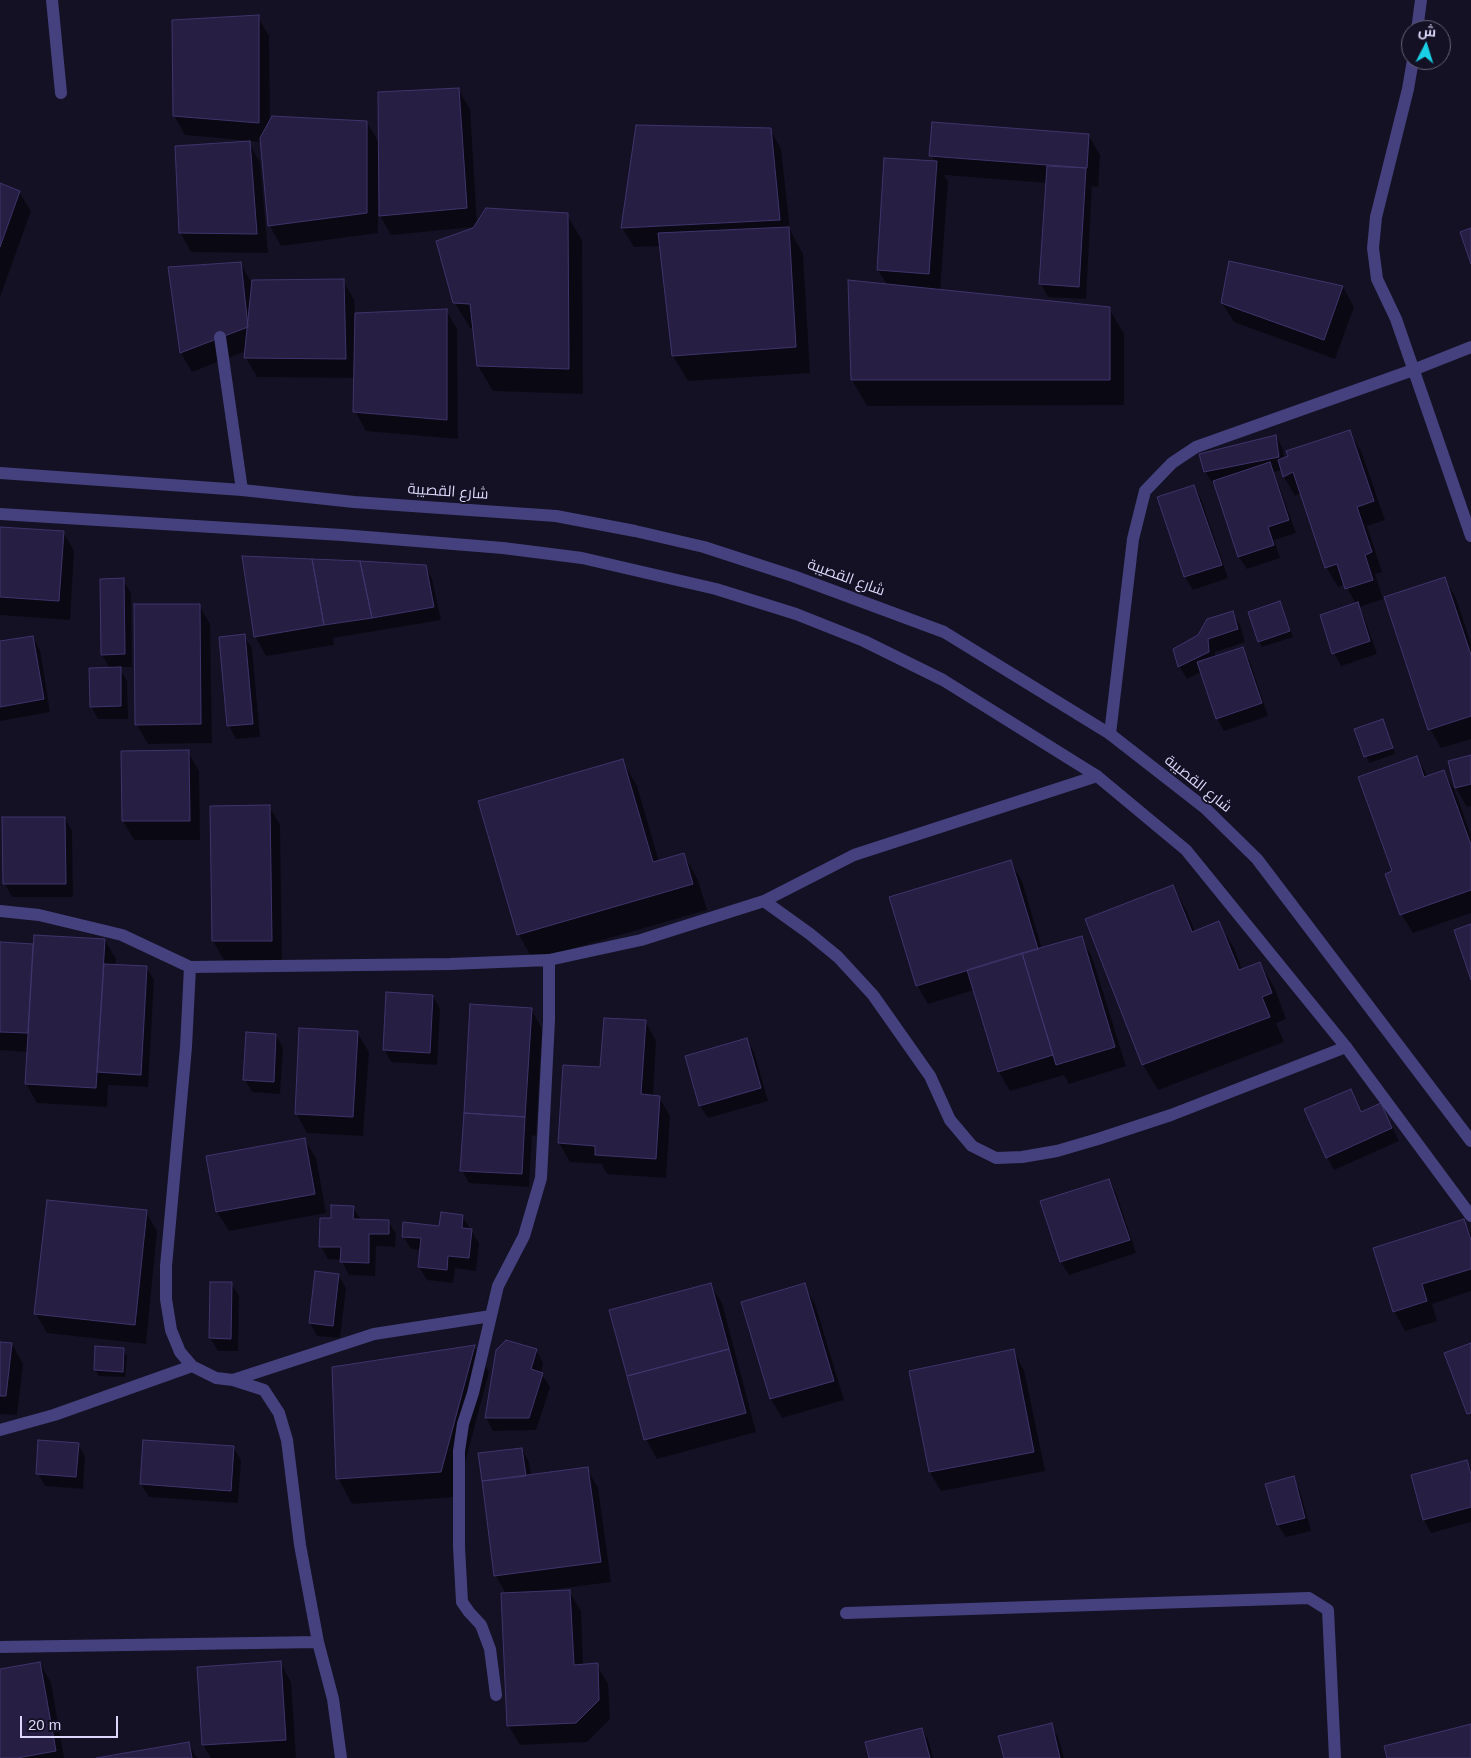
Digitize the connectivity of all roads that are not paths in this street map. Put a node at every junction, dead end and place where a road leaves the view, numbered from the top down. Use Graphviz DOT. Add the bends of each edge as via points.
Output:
graph roads {
  1 [pos="52,0"];
  2 [pos="1421,0"];
  3 [pos="1418,20"];
  4 [pos="1411,70"];
  5 [pos="61,93"];
  6 [pos="220,337"];
  7 [pos="1471,347"];
  8 [pos="1413,370"];
  9 [pos="0,473"];
  10 [pos="242,490"];
  11 [pos="0,514"];
  12 [pos="1471,536"];
  13 [pos="1110,734"];
  14 [pos="1097,776"];
  15 [pos="764,902"];
  16 [pos="0,911"];
  17 [pos="549,960"];
  18 [pos="190,967"];
  19 [pos="1346,1047"];
  20 [pos="1471,1141"];
  21 [pos="1471,1216"];
  22 [pos="492,1316"];
  23 [pos="192,1366"];
  24 [pos="233,1380"];
  25 [pos="0,1430"];
  26 [pos="846,1613"];
  27 [pos="318,1642"];
  28 [pos="0,1647"];
  29 [pos="496,1695"];
  30 [pos="341,1758"];
  31 [pos="1335,1758"];
  1 -- 5 [label="street"];
  2 -- 3 [label="street"];
  4 -- 8 [label="street" via="1376,217 1372,248 1377,279 1396,319"];
  6 -- 10 [label="street"];
  7 -- 8 [label="street"];
  8 -- 12 [label="street"];
  8 -- 13 [label="street" via="1196,447 1172,462 1145,491 1133,539"];
  9 -- 10 [label="street, شارع القصيبة"];
  10 -- 13 [label="street, شارع القصيبة" via="354,502 556,516 704,547 944,632"];
  11 -- 14 [label="street" via="503,548 582,558 716,589 804,617 864,641 943,680"];
  13 -- 20 [label="street, شارع القصيبة" via="1205,808 1258,858"];
  14 -- 15 [label="street" via="854,855"];
  14 -- 19 [label="street" via="1186,850"];
  15 -- 17 [label="street" via="641,940"];
  15 -- 19 [label="street" via="838,957 873,995 930,1076 950,1120 972,1146 996,1158 1057,1151 1098,1139 1171,1115"];
  16 -- 18 [label="street" via="39,915 122,935"];
  17 -- 18 [label="street"];
  17 -- 22 [label="street" via="541,1178 524,1236 498,1286"];
  18 -- 23 [label="street" via="166,1299 171,1330 180,1352"];
  19 -- 21 [label="street"];
  22 -- 24 [label="street" via="374,1334"];
  22 -- 29 [label="street" via="463,1424 459,1451 459,1504 462,1602 481,1626 490,1649"];
  23 -- 24 [label="street" via="216,1378"];
  23 -- 25 [label="street" via="54,1415"];
  24 -- 27 [label="street" via="264,1390 279,1413 287,1440 300,1545"];
  26 -- 31 [label="street" via="1309,1598 1328,1610"];
  27 -- 28 [label="street"];
  27 -- 30 [label="street" via="333,1699"];
}
